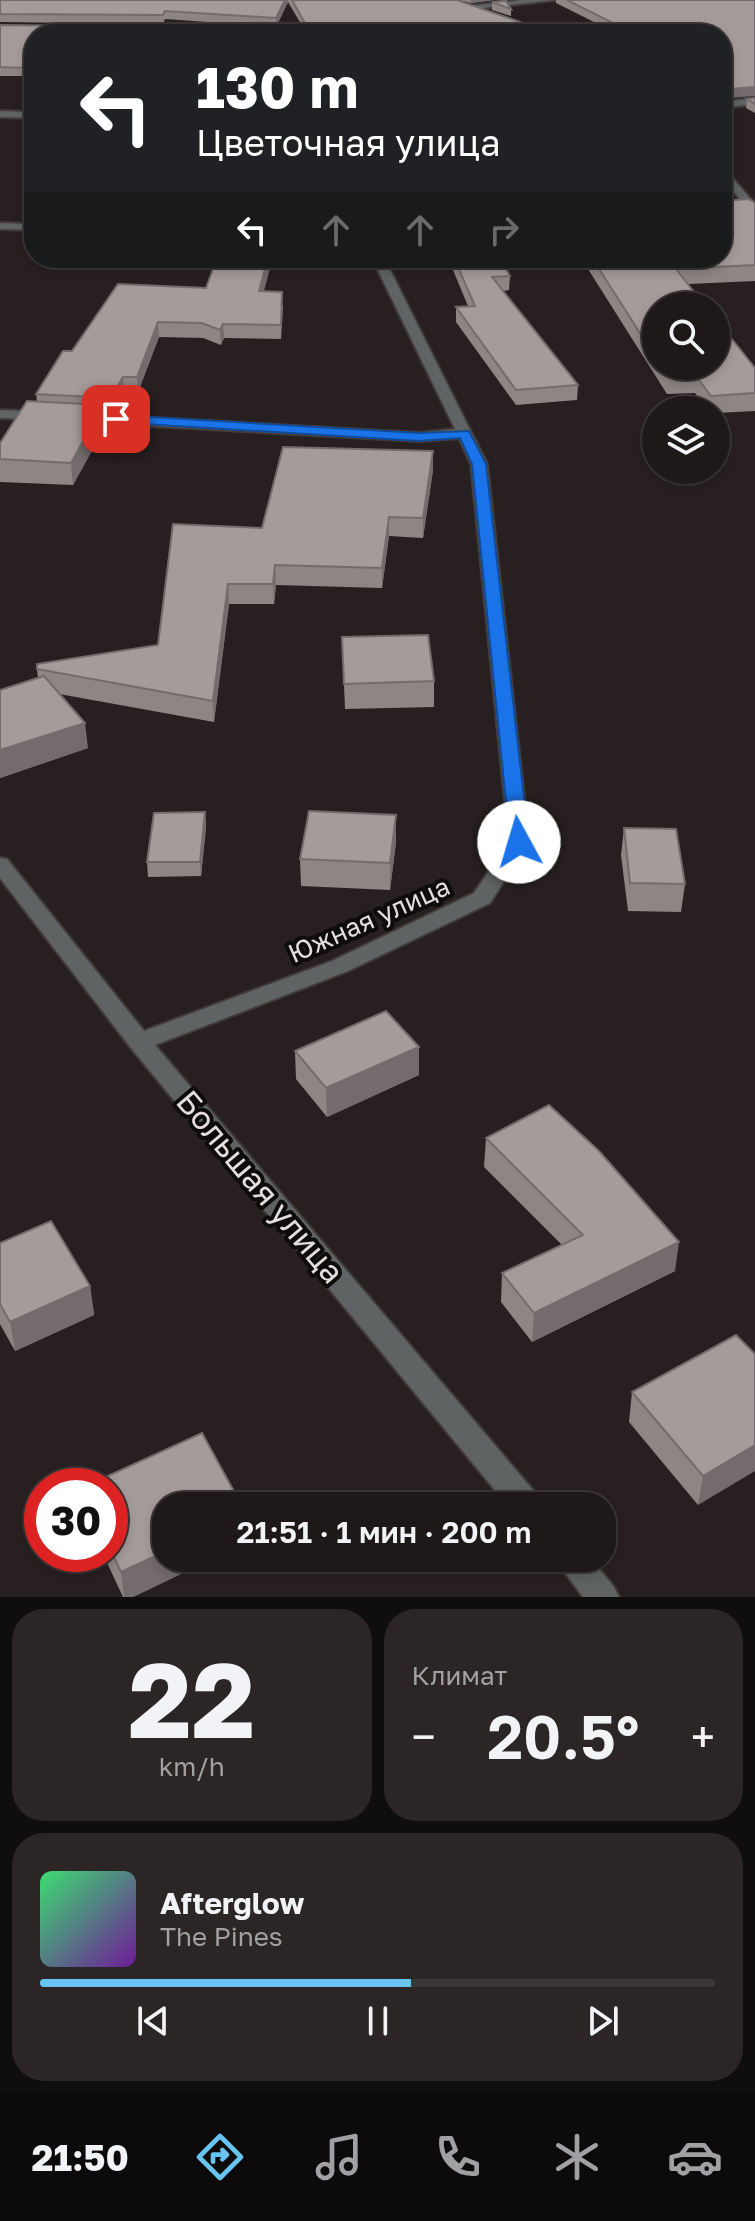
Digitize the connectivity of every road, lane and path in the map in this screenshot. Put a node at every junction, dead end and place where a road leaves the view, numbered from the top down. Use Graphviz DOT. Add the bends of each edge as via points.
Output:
graph roads {
  1 [pos="445,0"];
  2 [pos="551,0"];
  3 [pos="465,7"];
  4 [pos="518,24"];
  5 [pos="755,101"];
  6 [pos="732,104"];
  7 [pos="0,114"];
  8 [pos="24,115"];
  9 [pos="732,182"];
  10 [pos="755,212"];
  11 [pos="0,226"];
  12 [pos="24,227"];
  13 [pos="383,268"];
  14 [pos="0,414"];
  15 [pos="464,433"];
  16 [pos="0,864"];
  17 [pos="139,1042"];
  18 [pos="515,1492"];
  19 [pos="582,1572"];
  20 [pos="603,1597"];
  1 -- 3 [label="street"];
  2 -- 3 [label="street"];
  3 -- 4 [label="street"];
  5 -- 6 [label="street"];
  7 -- 8 [label="street"];
  9 -- 10 [label="street"];
  11 -- 12 [label="street"];
  13 -- 15 [label="street, Южная улица"];
  14 -- 15 [label="street" via="419,437"];
  15 -- 17 [label="street, Южная улица" via="479,464 519,842 482,898 340,966"];
  16 -- 17 [label="street, Большая улица"];
  17 -- 18 [label="street, Большая улица"];
  19 -- 20 [label="street"];
}
